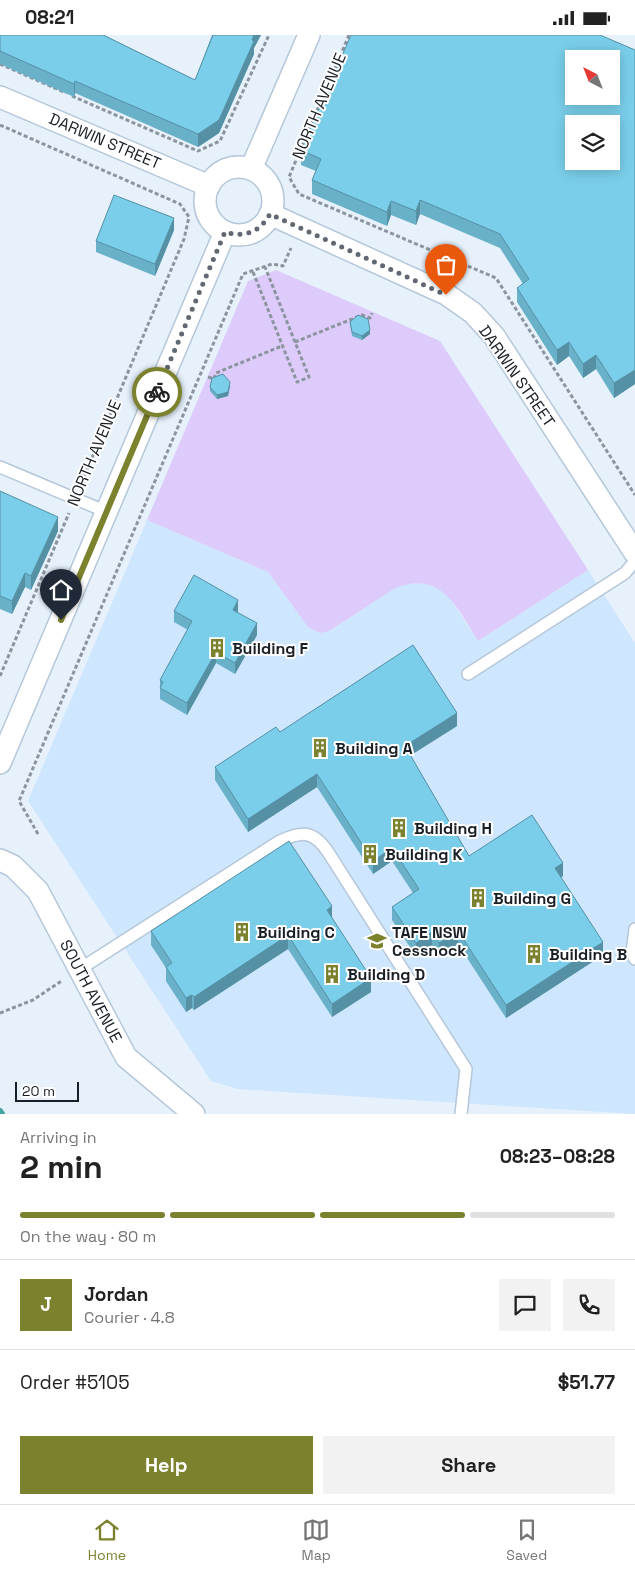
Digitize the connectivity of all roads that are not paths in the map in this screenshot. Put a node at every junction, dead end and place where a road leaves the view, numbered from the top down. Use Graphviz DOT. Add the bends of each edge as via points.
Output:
graph roads {
  1 [pos="309,35"];
  2 [pos="0,97"];
  3 [pos="251,169"];
  4 [pos="209,186"];
  5 [pos="270,214"];
  6 [pos="225,232"];
  7 [pos="0,467"];
  8 [pos="107,512"];
  9 [pos="635,553"];
  10 [pos="635,561"];
  11 [pos="468,674"];
  12 [pos="0,763"];
  13 [pos="0,860"];
  14 [pos="635,929"];
  15 [pos="635,959"];
  16 [pos="80,969"];
  17 [pos="194,1114"];
  18 [pos="461,1114"];
  1 -- 3 [label="street"];
  2 -- 4 [label="street, DARWIN STREET"];
  3 -- 4 [label="street" via="227,170 213,179"];
  3 -- 5 [label="street" via="268,184 273,199"];
  4 -- 6 [label="street" via="208,213"];
  5 -- 6 [label="street" via="260,228 251,233"];
  5 -- 9 [label="street, DARWIN STREET" via="446,295 473,313 494,336"];
  6 -- 8 [label="street"];
  7 -- 8 [label="lane"];
  8 -- 12 [label="street"];
  10 -- 11 [label="lane" via="624,573"];
  13 -- 16 [label="street, SOUTH AVENUE" via="13,866 38,891"];
  14 -- 15 [label="lane" via="632,953"];
  16 -- 17 [label="street, SOUTH AVENUE" via="126,1057"];
  16 -- 18 [label="lane" via="280,841 294,835 310,834 321,841 466,1069"];
}
